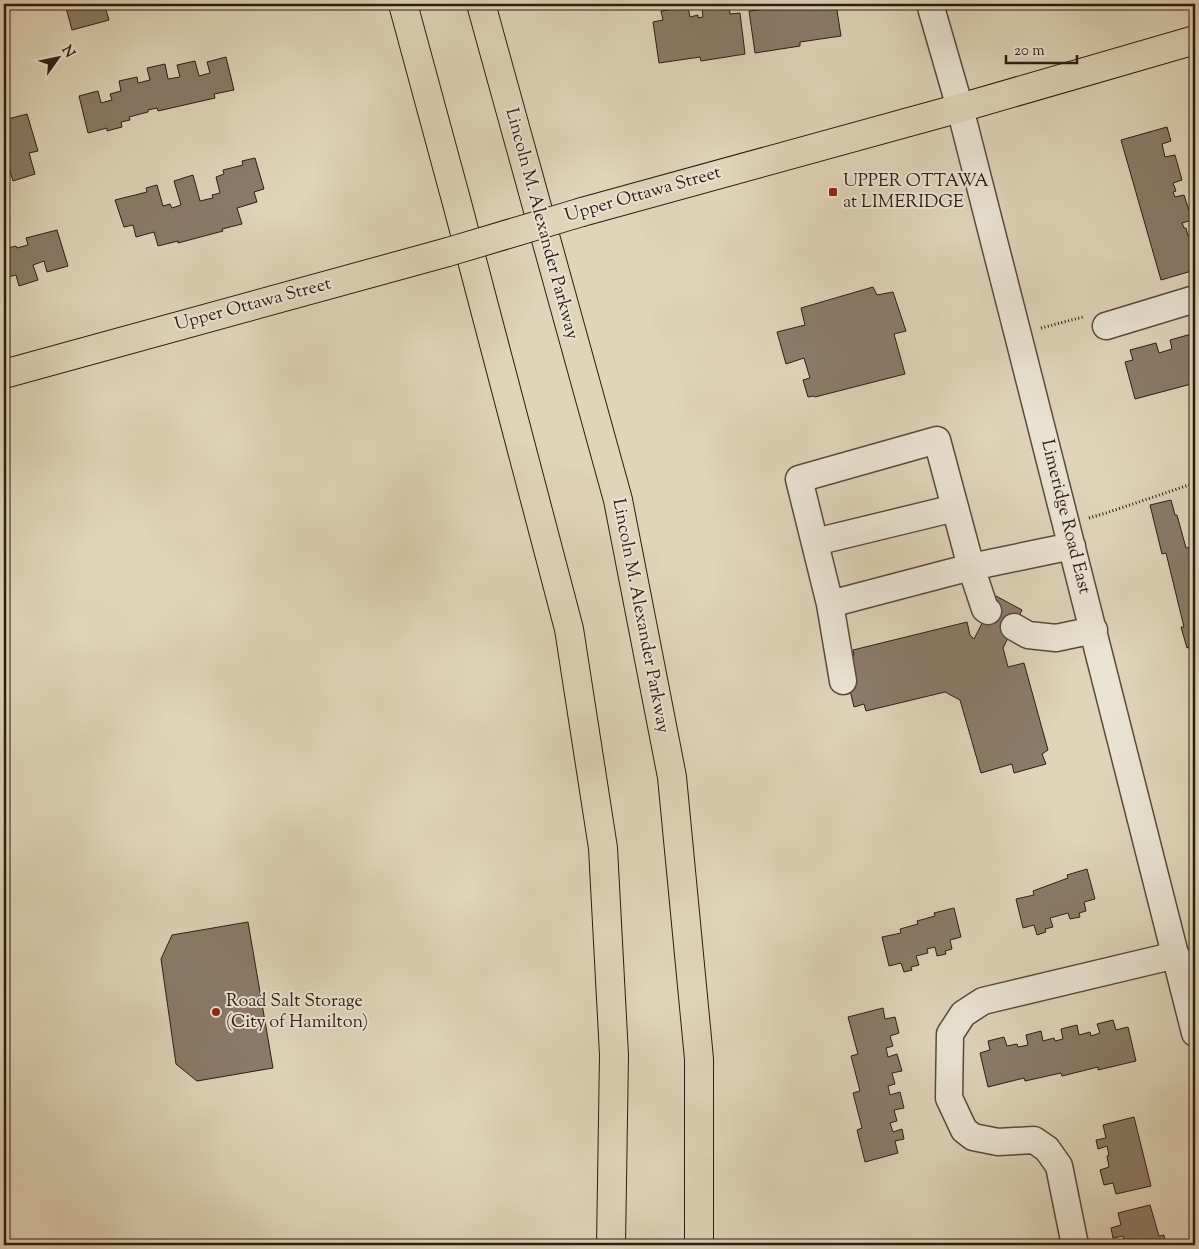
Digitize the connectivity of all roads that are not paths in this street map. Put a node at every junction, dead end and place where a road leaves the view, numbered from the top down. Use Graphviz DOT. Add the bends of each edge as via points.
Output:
graph roads {
  1 [pos="403,4"];
  2 [pos="481,4"];
  3 [pos="930,4"];
  4 [pos="1195,40"];
  5 [pos="960,108"];
  6 [pos="1195,299"];
  7 [pos="1106,326"];
  8 [pos="4,374"];
  9 [pos="955,508"];
  10 [pos="1069,535"];
  11 [pos="815,542"];
  12 [pos="971,567"];
  13 [pos="830,604"];
  14 [pos="988,611"];
  15 [pos="1014,627"];
  16 [pos="1094,630"];
  17 [pos="843,681"];
  18 [pos="1176,955"];
  19 [pos="1195,1033"];
  20 [pos="611,1245"];
  21 [pos="699,1245"];
  22 [pos="1075,1245"];
  1 -- 20 [label="main road" via="568,629 603,848 614,1055"];
  2 -- 21 [label="main road, Lincoln M. Alexander Parkway" via="618,500 672,777 699,1059"];
  3 -- 5 [label="street, Limeridge Road East"];
  4 -- 5 [label="main road, Upper Ottawa Street"];
  5 -- 8 [label="main road, Upper Ottawa Street, bridge"];
  5 -- 10 [label="street, Limeridge Road East"];
  6 -- 7 [label="street"];
  9 -- 11 [label="street"];
  9 -- 11 [label="street" via="937,440 799,479"];
  9 -- 12 [label="street"];
  10 -- 12 [label="street"];
  10 -- 16 [label="street, Limeridge Road East"];
  11 -- 13 [label="street"];
  12 -- 13 [label="street"];
  12 -- 14 [label="street"];
  13 -- 17 [label="street"];
  15 -- 16 [label="street" via="1028,635 1056,638"];
  16 -- 18 [label="street, Limeridge Road East"];
  18 -- 19 [label="street, Limeridge Road East"];
  18 -- 22 [label="street" via="984,1001 963,1014 950,1034 949,1098 964,1130 973,1137 998,1142 1034,1140 1047,1149 1059,1166"];
}
